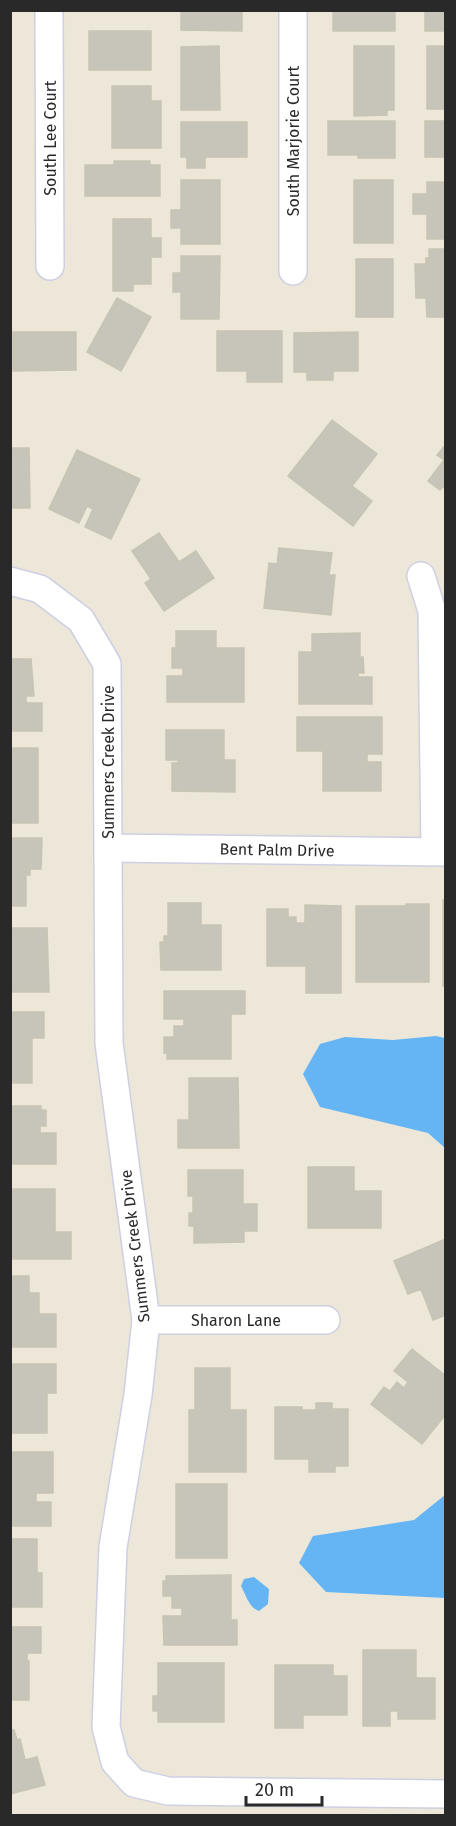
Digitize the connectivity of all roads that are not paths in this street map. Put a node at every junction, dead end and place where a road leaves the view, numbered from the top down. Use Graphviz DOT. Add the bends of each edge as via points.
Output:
graph roads {
  1 [pos="49,10"];
  2 [pos="293,10"];
  3 [pos="50,266"];
  4 [pos="293,271"];
  5 [pos="421,576"];
  6 [pos="10,581"];
  7 [pos="108,848"];
  8 [pos="440,851"];
  9 [pos="146,1320"];
  10 [pos="326,1320"];
  11 [pos="446,1794"];
  1 -- 3 [label="street, South Lee Court"];
  2 -- 4 [label="street, South Marjorie Court"];
  5 -- 8 [label="street" via="432,610"];
  6 -- 7 [label="street, Summers Creek Drive" via="40,589 81,620 107,664"];
  7 -- 8 [label="street, Bent Palm Drive"];
  7 -- 9 [label="street, Summers Creek Drive" via="109,1043"];
  9 -- 10 [label="street, Sharon Lane"];
  9 -- 11 [label="street, Summers Creek Drive" via="113,1547 106,1727 115,1762 134,1783 168,1791"];
}
